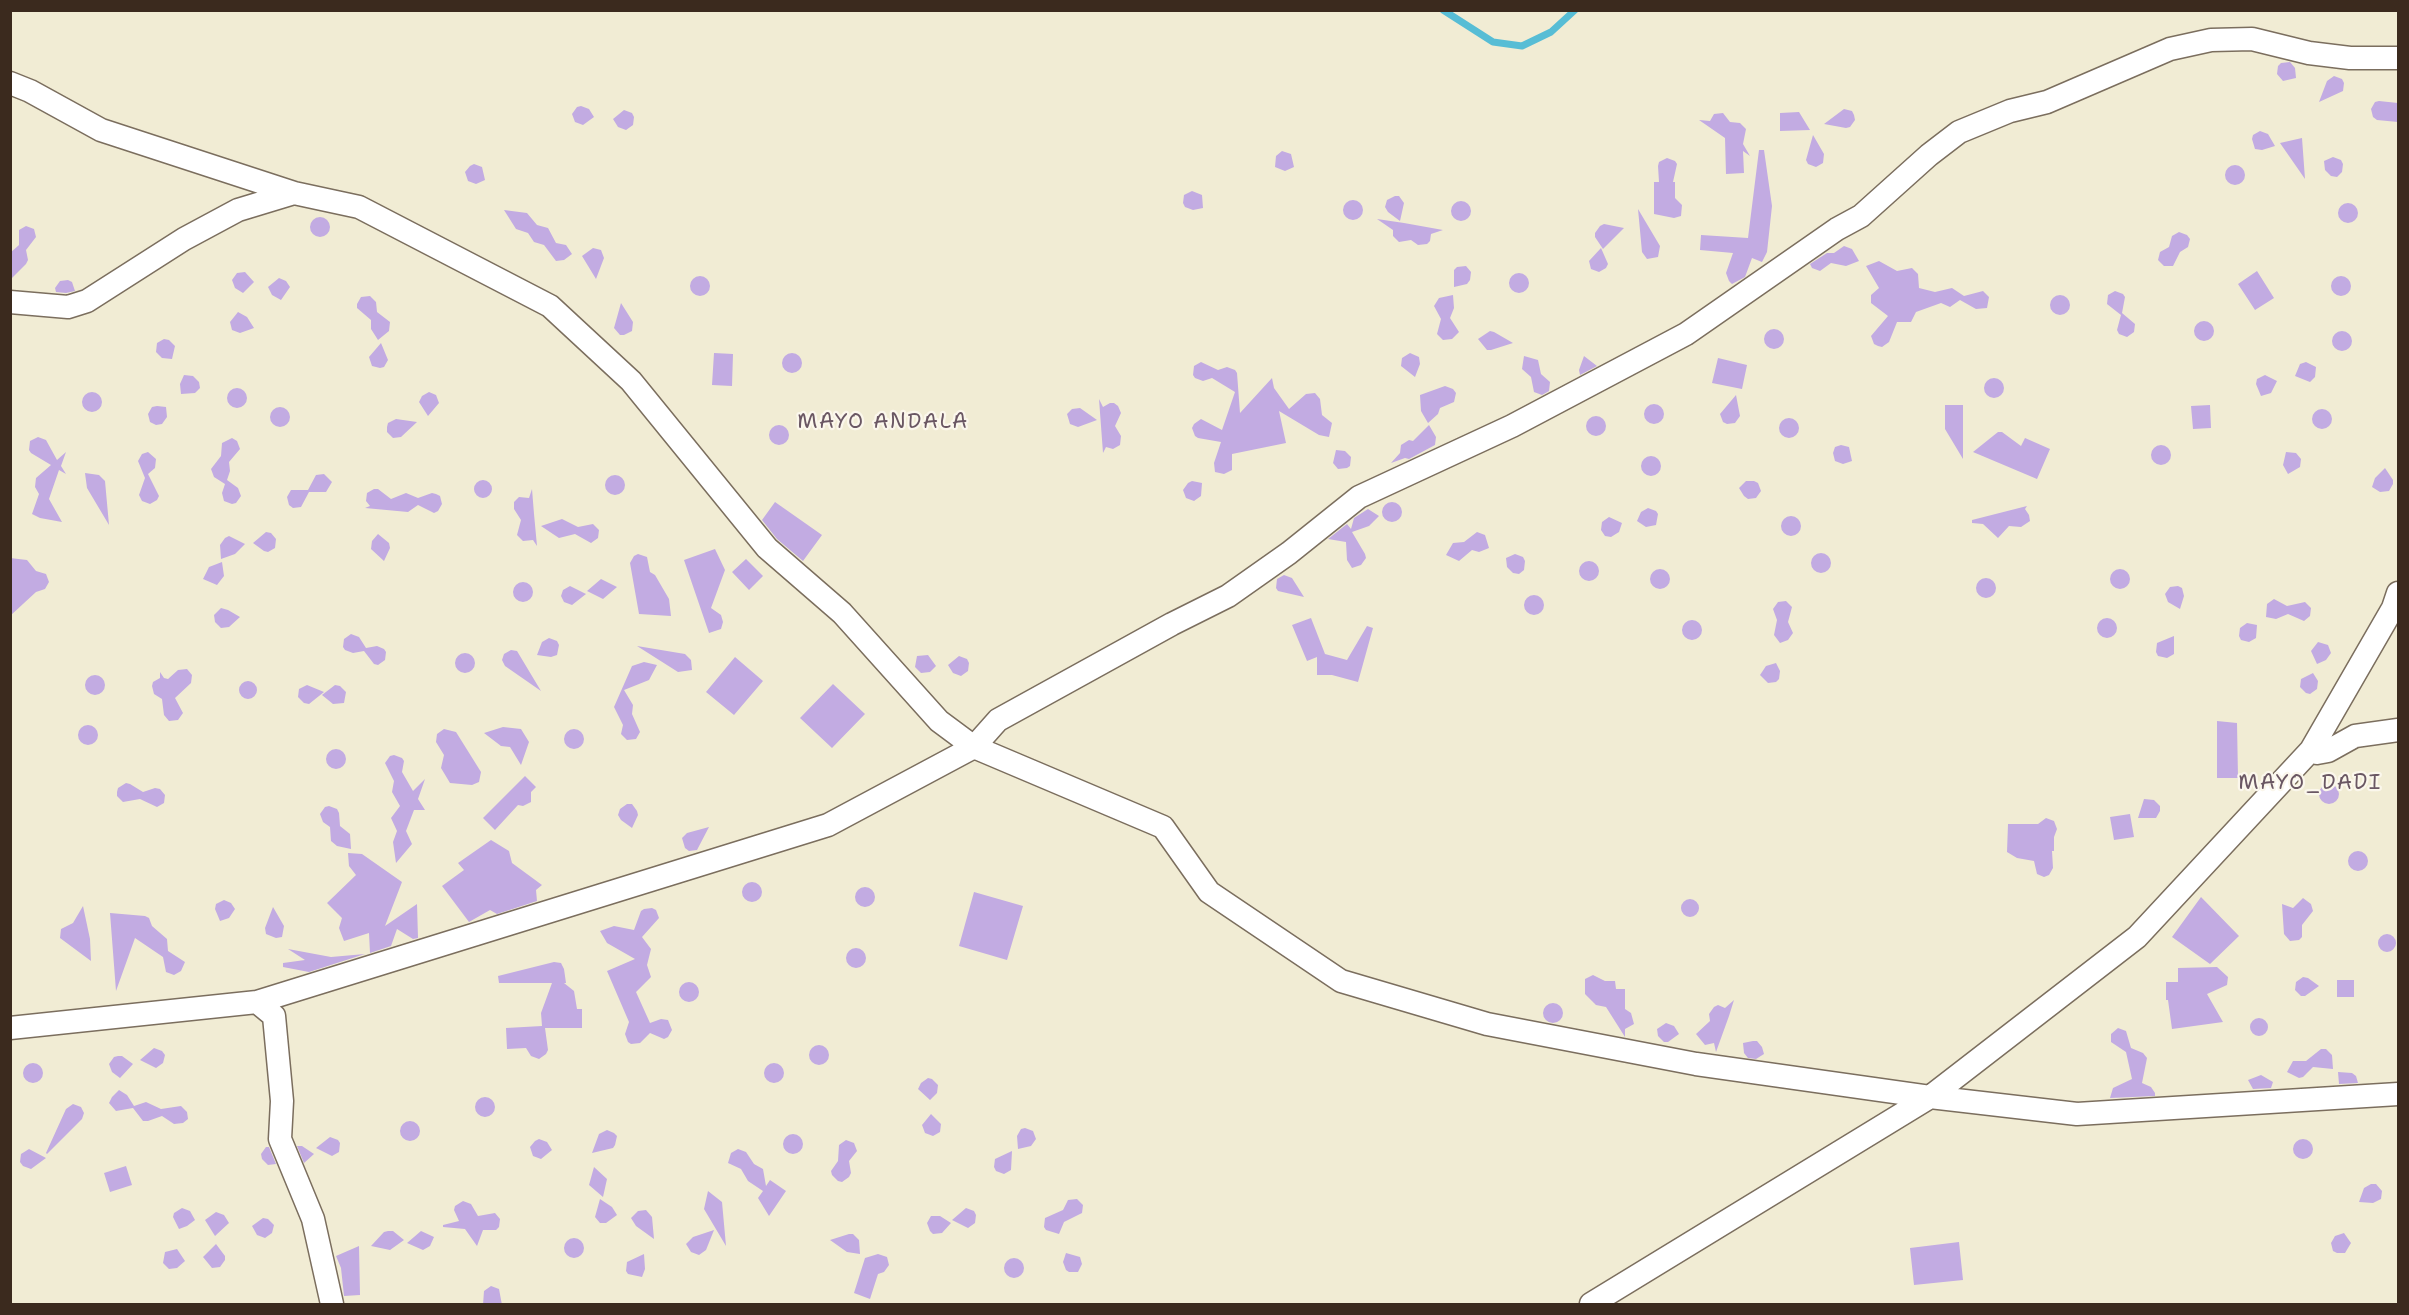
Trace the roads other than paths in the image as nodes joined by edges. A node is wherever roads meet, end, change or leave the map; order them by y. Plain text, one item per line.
1 (2398, 58) edge
2 (10, 83) edge
3 (294, 193) junction
4 (10, 302) edge
5 (2398, 593) edge
6 (2398, 730) edge
7 (974, 747) junction
8 (2311, 750) junction
9 (257, 1002) junction
10 (10, 1028) edge
11 (2398, 1094) edge
12 (1930, 1098) junction
13 (332, 1305) edge
14 (1591, 1305) edge

1 - 7 street
2 - 3 street
3 - 4 street
3 - 7 street
5 - 8 street
6 - 8 street
7 - 9 street
7 - 12 street
8 - 12 street
9 - 10 street
9 - 13 street
11 - 12 street
12 - 14 street

